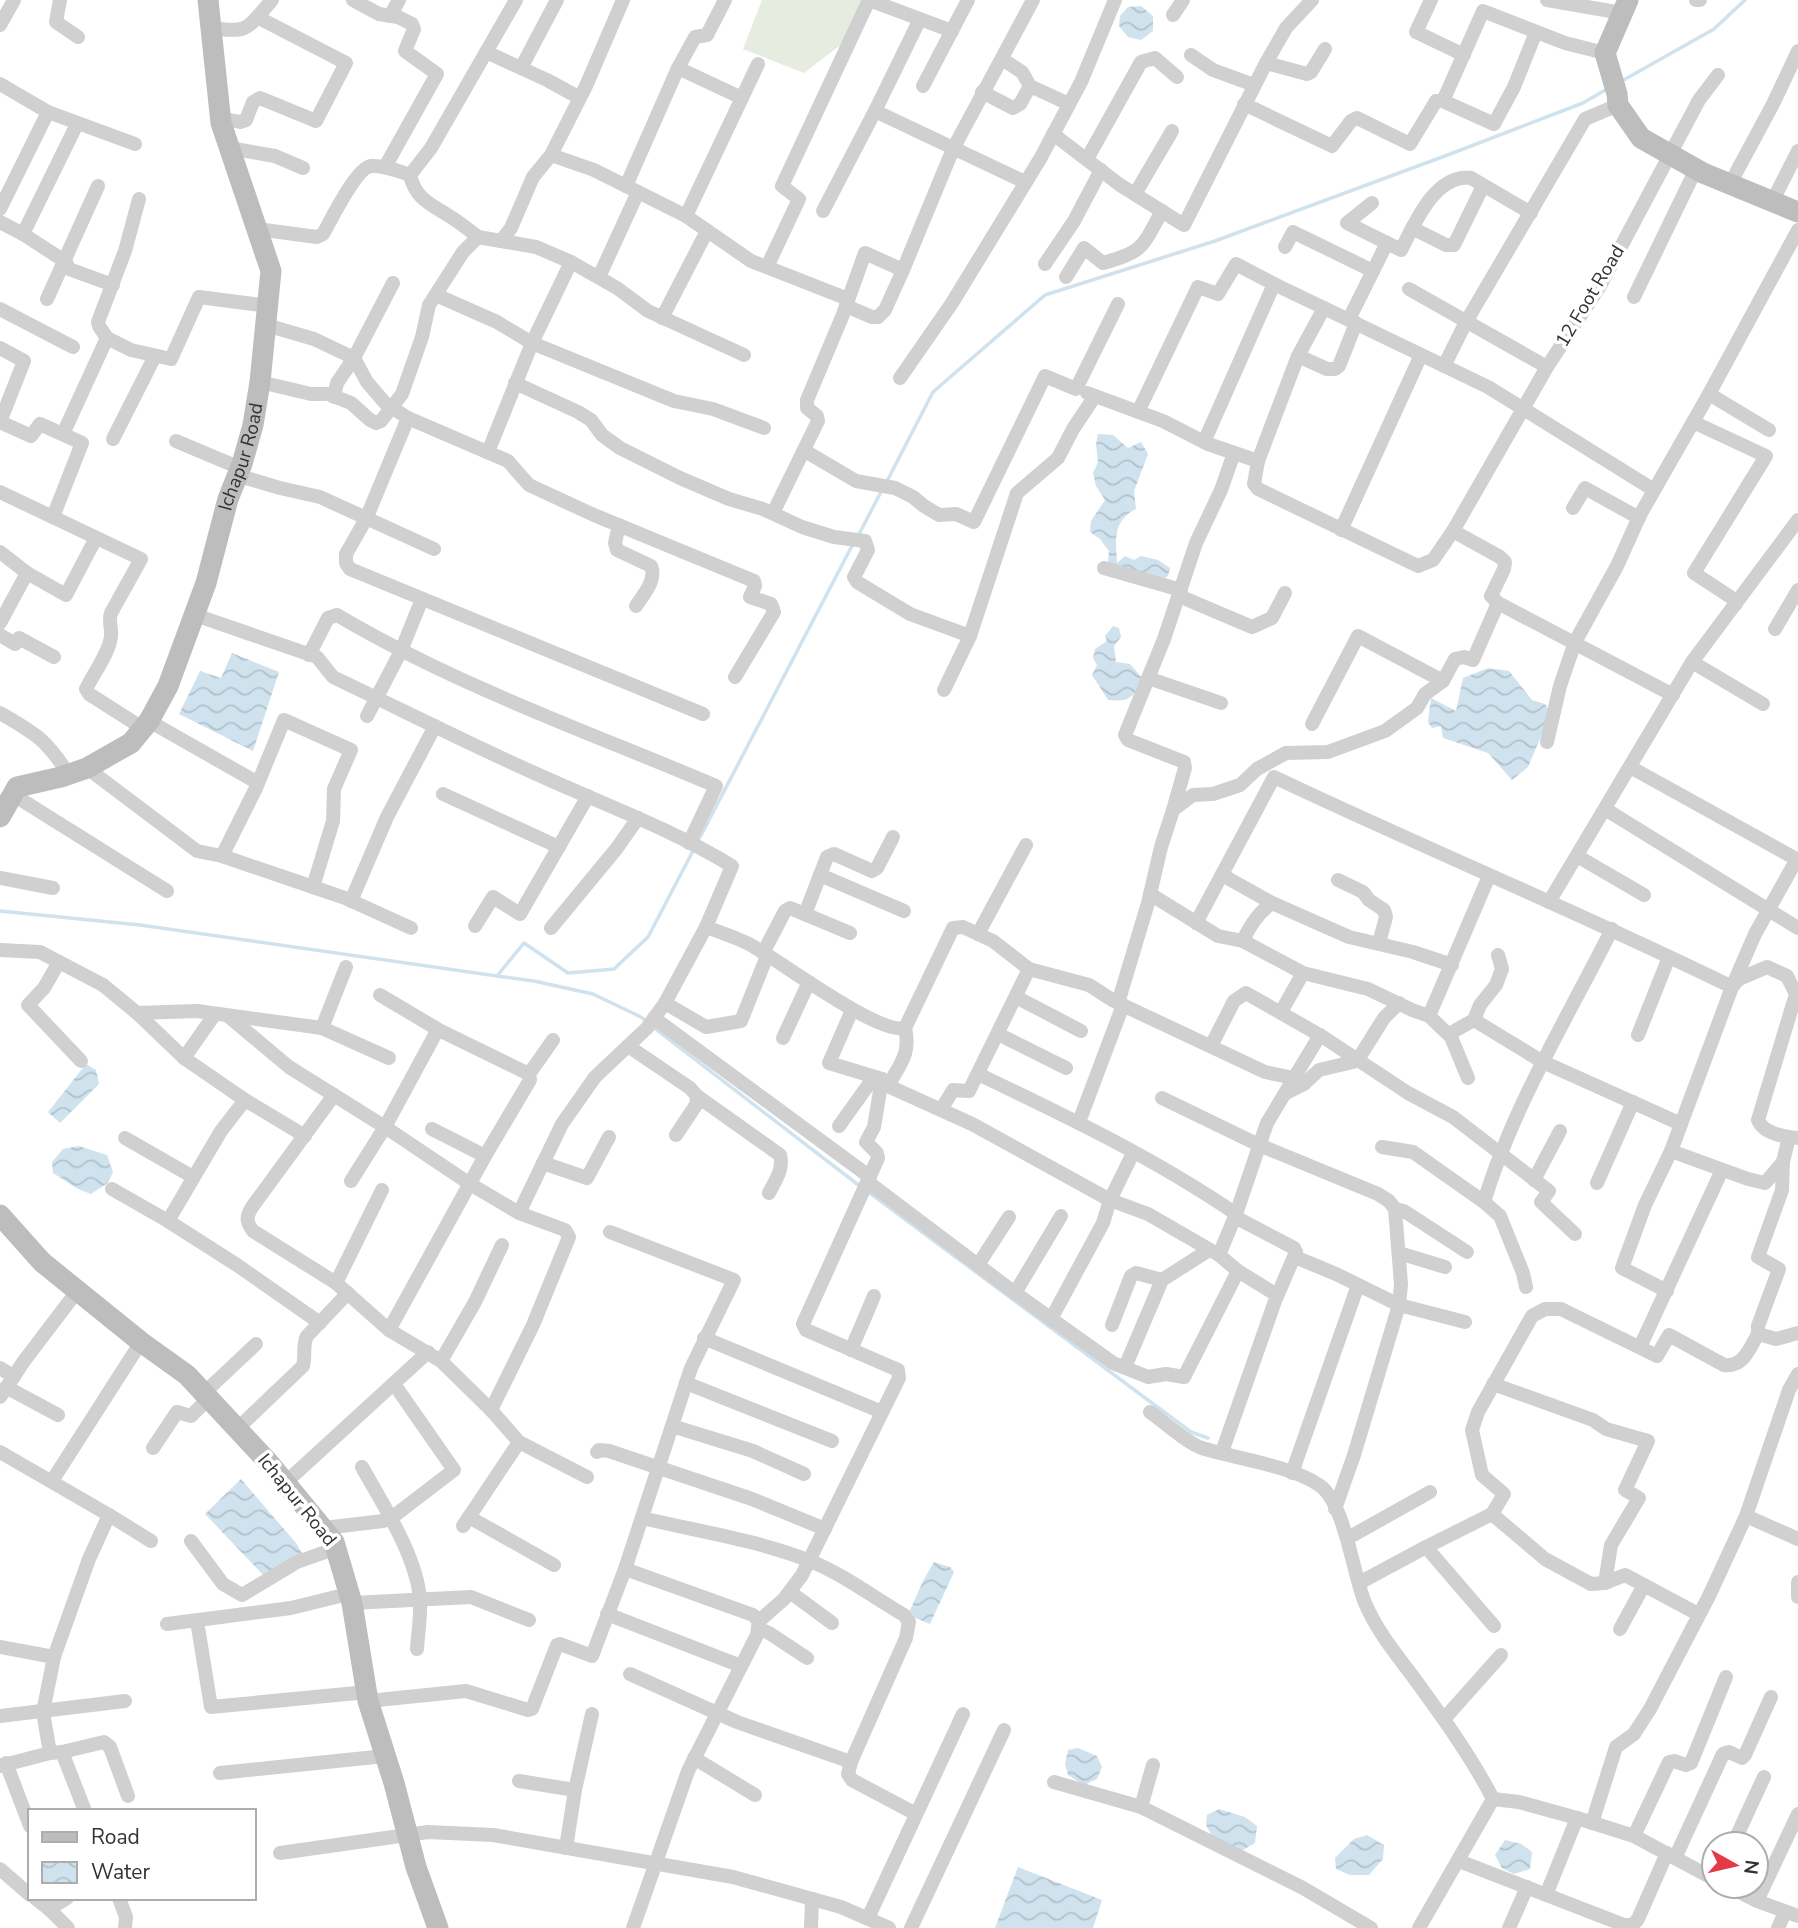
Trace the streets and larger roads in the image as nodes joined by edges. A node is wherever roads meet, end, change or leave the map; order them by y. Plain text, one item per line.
1 (14, 0) edge
2 (60, 0) edge
3 (208, 0) edge
4 (272, 0) edge
5 (353, 0) edge
6 (399, 0) edge
7 (516, 0) edge
8 (557, 0) edge
9 (623, 0) edge
10 (725, 0) edge
11 (869, 0) edge
12 (968, 0) edge
13 (1183, 0) edge
14 (1312, 0) edge
15 (1431, 0) edge
16 (1547, 0) edge
17 (1031, 1) edge
18 (1113, 1) edge
19 (1625, 7) edge
20 (1173, 15) dead end
21 (390, 16) junction
22 (257, 17) junction
23 (920, 19) junction
24 (0, 25) edge
25 (212, 28) junction
26 (952, 31) junction
27 (1536, 32) junction
28 (78, 37) dead end
29 (1325, 49) dead end
30 (1798, 51) edge
31 (486, 52) junction
32 (1605, 53) junction
33 (1464, 54) junction
34 (1191, 55) dead end
35 (1002, 59) junction
36 (1266, 62) junction
37 (758, 65) dead end
38 (521, 68) junction
39 (678, 68) junction
40 (1718, 75) dead end
41 (1177, 77) dead end
42 (0, 85) edge
43 (1254, 85) junction
44 (923, 86) dead end
45 (1030, 86) junction
46 (982, 92) junction
47 (1616, 94) junction
48 (580, 98) junction
49 (742, 98) junction
50 (1443, 101) junction
51 (1069, 104) junction
52 (1244, 104) junction
53 (875, 111) junction
54 (48, 112) junction
55 (220, 118) junction
56 (77, 124) junction
57 (1172, 131) dead end
58 (1053, 134) junction
59 (135, 144) dead end
60 (229, 148) junction
61 (953, 149) junction
62 (1798, 151) edge
63 (1669, 154) junction
64 (551, 155) junction
65 (1087, 159) junction
66 (385, 167) junction
67 (303, 168) dead end
68 (1696, 169) junction
69 (1101, 170) junction
70 (410, 175) junction
71 (1025, 182) junction
72 (1730, 184) junction
73 (98, 186) dead end
74 (1483, 186) junction
75 (632, 189) junction
76 (1135, 194) junction
77 (139, 199) dead end
78 (1772, 202) junction
79 (1372, 203) dead end
80 (0, 209) edge
81 (823, 211) dead end
82 (1162, 211) junction
83 (1798, 212) edge
84 (1531, 213) junction
85 (686, 216) junction
86 (0, 222) edge
87 (1412, 228) junction
88 (257, 229) junction
89 (707, 230) junction
90 (1798, 230) edge
91 (23, 234) junction
92 (478, 237) junction
93 (501, 241) junction
94 (1387, 243) junction
95 (1285, 247) dead end
96 (66, 262) junction
97 (571, 262) junction
98 (1045, 264) dead end
99 (767, 267) junction
100 (903, 270) junction
101 (1373, 271) junction
102 (598, 277) junction
103 (1066, 277) dead end
104 (393, 283) dead end
105 (1274, 284) junction
106 (113, 285) junction
107 (1409, 289) dead end
108 (436, 295) junction
109 (1634, 297) dead end
110 (47, 299) dead end
111 (847, 303) junction
112 (1118, 304) dead end
113 (1324, 307) junction
114 (0, 309) edge
115 (268, 316) junction
116 (662, 318) junction
117 (1352, 321) junction
118 (1466, 321) junction
119 (107, 338) junction
120 (532, 343) junction
121 (73, 347) dead end
122 (0, 348) edge
123 (744, 355) dead end
124 (1421, 355) junction
125 (156, 356) junction
126 (1298, 356) junction
127 (354, 358) junction
128 (1444, 366) junction
129 (1546, 367) junction
130 (900, 378) dead end
131 (260, 382) junction
132 (515, 383) junction
133 (1076, 389) junction
134 (1709, 394) junction
135 (1095, 396) junction
136 (334, 397) junction
137 (392, 407) junction
138 (1524, 409) junction
139 (1138, 412) junction
140 (408, 418) junction
141 (1693, 422) junction
142 (764, 428) dead end
143 (1769, 430) dead end
144 (63, 434) junction
145 (113, 439) dead end
146 (176, 441) dead end
147 (1204, 442) junction
148 (805, 451) junction
149 (488, 452) junction
150 (1234, 453) junction
151 (1258, 461) junction
152 (238, 472) junction
153 (1654, 490) junction
154 (0, 492) edge
155 (1573, 508) dead end
156 (774, 513) junction
157 (53, 517) junction
158 (1639, 518) junction
159 (366, 519) junction
160 (1798, 520) edge
161 (619, 525) junction
162 (1341, 530) junction
163 (1453, 531) junction
164 (96, 538) junction
165 (434, 549) dead end
166 (0, 552) edge
167 (1104, 568) dead end
168 (27, 573) junction
169 (1798, 590) edge
170 (1180, 593) junction
171 (1285, 593) dead end
172 (422, 599) junction
173 (1498, 603) junction
174 (1736, 604) junction
175 (636, 606) dead end
176 (195, 615) junction
177 (0, 622) edge
178 (1775, 629) dead end
179 (0, 635) edge
180 (970, 636) junction
181 (1575, 642) junction
182 (401, 650) junction
183 (309, 655) junction
184 (54, 657) dead end
185 (1692, 662) junction
186 (735, 677) dead end
187 (1148, 678) junction
188 (1443, 681) junction
189 (944, 690) dead end
190 (1674, 695) junction
191 (376, 698) junction
192 (1221, 704) dead end
193 (1763, 704) dead end
194 (0, 713) edge
195 (703, 714) dead end
196 (367, 716) dead end
197 (1312, 724) dead end
198 (147, 725) junction
199 (435, 726) junction
200 (1547, 742) dead end
201 (1630, 767) junction
202 (78, 772) junction
203 (258, 783) junction
204 (12, 794) junction
205 (443, 794) dead end
206 (588, 796) junction
207 (1605, 808) junction
208 (1173, 810) junction
209 (0, 817) edge
210 (638, 818) junction
211 (892, 837) dead end
212 (693, 845) junction
213 (1026, 845) dead end
214 (559, 847) junction
215 (222, 856) junction
216 (1577, 856) junction
217 (1797, 859) edge
218 (872, 871) junction
219 (820, 875) junction
220 (1222, 875) junction
221 (1489, 876) junction
222 (0, 878) edge
223 (1338, 880) dead end
224 (313, 887) junction
225 (53, 888) dead end
226 (167, 891) dead end
227 (860, 891) junction
228 (1150, 894) junction
229 (1644, 895) dead end
230 (351, 901) junction
231 (1549, 902) junction
232 (1272, 903) junction
233 (1768, 910) junction
234 (904, 911) dead end
235 (805, 914) junction
236 (1196, 923) junction
237 (475, 926) dead end
238 (706, 927) junction
239 (411, 928) dead end
240 (1798, 928) edge
241 (551, 929) dead end
242 (1612, 929) junction
243 (850, 933) dead end
244 (978, 934) junction
245 (1243, 941) junction
246 (1379, 943) junction
247 (0, 950) edge
248 (765, 955) junction
249 (1498, 955) dead end
250 (1670, 957) junction
251 (59, 961) junction
252 (1452, 965) junction
253 (346, 967) dead end
254 (1029, 969) junction
255 (1303, 973) junction
256 (809, 982) junction
257 (1732, 988) junction
258 (380, 995) dead end
259 (1016, 997) junction
260 (665, 1003) junction
261 (1399, 1003) junction
262 (1121, 1004) junction
263 (852, 1010) junction
264 (1281, 1012) junction
265 (137, 1013) junction
266 (222, 1015) junction
267 (1429, 1016) junction
268 (1474, 1020) junction
269 (1794, 1020) edge
270 (650, 1023) junction
271 (322, 1028) junction
272 (905, 1028) junction
273 (439, 1030) junction
274 (1082, 1031) dead end
275 (998, 1034) junction
276 (1449, 1034) junction
277 (1320, 1035) junction
278 (1638, 1035) dead end
279 (783, 1038) dead end
280 (553, 1040) dead end
281 (628, 1046) junction
282 (1211, 1046) junction
283 (184, 1058) junction
284 (389, 1058) dead end
285 (80, 1061) dead end
286 (1357, 1061) junction
287 (1543, 1062) junction
288 (1066, 1068) dead end
289 (529, 1074) junction
290 (978, 1074) junction
291 (1294, 1078) junction
292 (1468, 1078) dead end
293 (881, 1081) junction
294 (1286, 1093) junction
295 (334, 1096) junction
296 (697, 1096) junction
297 (1161, 1098) dead end
298 (245, 1100) junction
299 (1633, 1102) junction
300 (941, 1110) junction
301 (1079, 1122) junction
302 (1681, 1124) junction
303 (839, 1126) dead end
304 (385, 1127) junction
305 (432, 1129) dead end
306 (1560, 1131) dead end
307 (676, 1135) dead end
308 (305, 1136) junction
309 (608, 1137) dead end
310 (1793, 1137) edge
311 (125, 1138) dead end
312 (1259, 1145) junction
313 (1382, 1147) dead end
314 (1671, 1151) junction
315 (1133, 1153) junction
316 (1501, 1153) junction
317 (485, 1156) junction
318 (1783, 1162) junction
319 (543, 1163) junction
320 (1722, 1170) junction
321 (194, 1177) junction
322 (1534, 1180) junction
323 (351, 1181) dead end
324 (1597, 1183) dead end
325 (470, 1184) junction
326 (866, 1185) junction
327 (112, 1188) dead end
328 (382, 1191) dead end
329 (769, 1193) dead end
330 (1110, 1200) junction
331 (1484, 1202) junction
332 (1395, 1209) junction
333 (519, 1213) junction
334 (0, 1215) edge
335 (1061, 1216) dead end
336 (1235, 1216) junction
337 (1009, 1217) dead end
338 (168, 1221) junction
339 (610, 1232) dead end
340 (1575, 1234) dead end
341 (502, 1245) dead end
342 (1214, 1252) junction
343 (1468, 1252) dead end
344 (1399, 1253) junction
345 (1295, 1257) junction
346 (978, 1265) junction
347 (1445, 1267) dead end
348 (1238, 1271) junction
349 (1163, 1280) junction
350 (337, 1283) junction
351 (1358, 1285) junction
352 (1526, 1287) dead end
353 (78, 1290) junction
354 (1667, 1291) junction
355 (348, 1293) junction
356 (1016, 1293) junction
357 (1277, 1295) junction
358 (874, 1296) dead end
359 (1399, 1305) junction
360 (1051, 1320) junction
361 (1465, 1322) dead end
362 (320, 1323) junction
363 (1112, 1325) dead end
364 (389, 1330) junction
365 (1798, 1333) edge
366 (1758, 1334) junction
367 (704, 1338) junction
368 (141, 1342) junction
369 (256, 1345) dead end
370 (1640, 1348) junction
371 (851, 1350) junction
372 (428, 1352) junction
373 (441, 1361) junction
374 (1125, 1367) junction
375 (0, 1368) edge
376 (1798, 1374) edge
377 (686, 1383) junction
378 (394, 1384) junction
379 (1493, 1384) junction
380 (7, 1387) edge
381 (206, 1396) junction
382 (491, 1410) junction
383 (882, 1412) junction
384 (1150, 1412) dead end
385 (58, 1415) dead end
386 (672, 1426) junction
387 (237, 1429) junction
388 (832, 1441) dead end
389 (519, 1442) junction
390 (153, 1448) dead end
391 (597, 1452) dead end
392 (1222, 1452) junction
393 (1, 1455) edge
394 (362, 1467) dead end
395 (658, 1469) junction
396 (1292, 1473) junction
397 (804, 1474) dead end
398 (587, 1477) dead end
399 (52, 1481) junction
400 (285, 1483) junction
401 (1430, 1492) dead end
402 (1335, 1508) junction
403 (1492, 1514) junction
404 (109, 1515) junction
405 (1746, 1516) junction
406 (642, 1518) junction
407 (390, 1519) junction
408 (324, 1528) junction
409 (825, 1529) junction
410 (1348, 1538) junction
411 (1798, 1539) edge
412 (152, 1541) dead end
413 (191, 1541) dead end
414 (1426, 1547) junction
415 (337, 1548) junction
416 (810, 1560) junction
417 (554, 1565) dead end
418 (625, 1569) junction
419 (1798, 1582) edge
420 (1359, 1583) junction
421 (1605, 1583) junction
422 (1644, 1585) junction
423 (790, 1592) junction
424 (1798, 1597) edge
425 (350, 1599) junction
426 (420, 1600) junction
427 (607, 1614) junction
428 (1698, 1614) junction
429 (529, 1620) dead end
430 (197, 1621) junction
431 (832, 1623) dead end
432 (167, 1624) dead end
433 (759, 1625) junction
434 (1494, 1626) dead end
435 (1619, 1629) dead end
436 (0, 1647) edge
437 (417, 1649) dead end
438 (1502, 1655) dead end
439 (54, 1657) junction
440 (807, 1658) dead end
441 (741, 1666) junction
442 (630, 1674) dead end
443 (1726, 1677) dead end
444 (367, 1697) junction
445 (1771, 1697) dead end
446 (125, 1701) dead end
447 (43, 1712) junction
448 (718, 1712) junction
449 (592, 1714) dead end
450 (963, 1714) dead end
451 (0, 1716) edge
452 (1444, 1719) junction
453 (1004, 1730) dead end
454 (56, 1753) junction
455 (385, 1756) junction
456 (694, 1758) junction
457 (851, 1762) junction
458 (3, 1765) edge
459 (1153, 1765) dead end
460 (220, 1773) dead end
461 (1764, 1777) dead end
462 (519, 1781) dead end
463 (1054, 1782) dead end
464 (575, 1790) junction
465 (755, 1795) dead end
466 (128, 1796) dead end
467 (1493, 1799) junction
468 (1141, 1807) junction
469 (84, 1809) edge
470 (916, 1814) junction
471 (1798, 1814) edge
472 (1577, 1818) junction
473 (28, 1821) edge
474 (1592, 1823) junction
475 (1739, 1830) edge
476 (408, 1836) junction
477 (1634, 1836) junction
478 (566, 1848) junction
479 (280, 1853) dead end
480 (1671, 1856) junction
481 (1459, 1861) junction
482 (654, 1864) junction
483 (0, 1869) edge
484 (1700, 1871) edge
485 (1527, 1887) junction
486 (28, 1893) edge
487 (1546, 1895) junction
488 (812, 1899) junction
489 (38, 1900) edge
490 (64, 1900) edge
491 (120, 1900) edge
492 (1757, 1901) joint
493 (49, 1909) junction
494 (1792, 1914) edge
495 (868, 1918) junction
496 (68, 1928) edge
497 (125, 1928) edge
498 (438, 1928) edge
499 (633, 1928) edge
500 (811, 1928) edge
501 (889, 1928) edge
502 (911, 1928) edge
503 (1371, 1928) edge
504 (1419, 1928) edge
505 (1509, 1928) edge
506 (1778, 1928) edge

1 - 24 street
2 - 28 street
3 - 25 street, Ichapur Road
4 - 22 street
5 - 21 street
6 - 21 street
7 - 31 street
8 - 38 street
9 - 48 street
10 - 39 street
11 - 23 street
11 - 99 street
12 - 26 street
13 - 20 street
14 - 36 street
15 - 33 street
16 - 19 street
17 - 35 street
18 - 51 street
19 - 32 street
21 - 66 street
22 - 25 street
22 - 55 street
23 - 26 street
23 - 53 street
25 - 55 street, Ichapur Road
26 - 44 street
27 - 32 street
27 - 33 street
27 - 50 street
29 - 36 street
30 - 72 street
31 - 38 street
31 - 70 street
32 - 47 street
33 - 50 street
34 - 43 street
35 - 45 street
35 - 46 street
36 - 43 street
37 - 49 street
38 - 48 street
39 - 49 street
39 - 75 street
40 - 63 street, 12 Foot Road
41 - 65 street
42 - 54 street
43 - 52 street
45 - 46 street
45 - 51 street
46 - 61 street
47 - 63 street
47 - 84 street
48 - 64 street
49 - 85 street
50 - 52 street
51 - 58 street
52 - 82 street
53 - 61 street
53 - 81 street
54 - 56 street
54 - 80 street
55 - 60 street, Ichapur Road
56 - 59 street
56 - 91 street
57 - 76 street
58 - 65 street
58 - 71 street
60 - 67 street
60 - 88 street, Ichapur Road
61 - 71 street
61 - 100 street
62 - 78 street
63 - 68 street
63 - 129 street, 12 Foot Road
64 - 75 street
64 - 93 street
65 - 69 street
66 - 70 street
66 - 88 street
68 - 72 street
68 - 109 street
69 - 76 street
69 - 98 street
70 - 92 street
71 - 130 street
72 - 78 street
73 - 96 street
74 - 84 street
74 - 87 street
74 - 87 street
75 - 85 street
75 - 102 street
76 - 82 street
77 - 106 street
78 - 83 street
79 - 94 street
82 - 103 street
84 - 118 street
85 - 89 street
86 - 91 street
87 - 94 street
88 - 115 street, Ichapur Road
89 - 99 street
89 - 116 street
90 - 134 street
91 - 96 street
92 - 93 street
92 - 108 street
93 - 97 street
94 - 101 street
95 - 101 street
96 - 106 street
96 - 110 street
97 - 102 street
97 - 120 street
99 - 111 street
100 - 111 street
100 - 111 street
101 - 117 street
102 - 116 street
104 - 127 street
105 - 113 street
105 - 139 street
105 - 147 street
106 - 119 street
107 - 118 street
108 - 120 street
108 - 137 street
111 - 148 street
112 - 133 street
113 - 117 street
113 - 126 street
114 - 121 street
115 - 125 street
115 - 127 street
115 - 131 street, Ichapur Road
116 - 123 street
117 - 124 street
117 - 126 street
118 - 128 street
118 - 129 street
119 - 125 street
119 - 144 street
120 - 132 street
120 - 142 street
122 - 144 street
124 - 128 street
124 - 162 street
125 - 145 street
126 - 151 street
127 - 136 street
127 - 137 street
128 - 138 street
129 - 138 street, 12 Foot Road
131 - 136 street
131 - 152 street, Ichapur Road
132 - 149 street
132 - 156 street
133 - 135 street
133 - 148 street
134 - 141 street
134 - 143 street
135 - 139 street
135 - 180 street
136 - 137 street
137 - 140 street
138 - 153 street
138 - 163 street, 12 Foot Road
139 - 147 street
140 - 149 street
140 - 159 street
141 - 153 street
141 - 174 street
144 - 157 street
146 - 152 street
147 - 150 street
148 - 156 street
149 - 161 street
150 - 151 street
150 - 170 street
151 - 162 street, 12 Foot Road
152 - 159 street
152 - 176 street, Ichapur Road
153 - 158 street
154 - 157 street
155 - 158 street
156 - 180 street
157 - 164 street
158 - 181 street
159 - 165 street
159 - 172 street
160 - 174 street
161 - 175 street
161 - 186 street
162 - 163 street, 12 Foot Road
163 - 173 street
164 - 168 street
164 - 198 street
166 - 168 street
167 - 170 street
168 - 177 street
169 - 178 street
170 - 171 street
170 - 187 street
172 - 182 street
172 - 195 street
173 - 181 street
173 - 188 street
174 - 185 street
176 - 183 street
176 - 198 street, Ichapur Road
179 - 184 street
180 - 189 street
181 - 190 street
181 - 200 street
182 - 183 street
182 - 191 street
182 - 212 street
183 - 191 street
185 - 190 street
185 - 193 street
187 - 192 street
187 - 208 street
188 - 197 street
188 - 208 street
190 - 201 street
191 - 196 street
191 - 199 street
194 - 202 street
198 - 202 street, Ichapur Road
198 - 203 street
199 - 206 street
199 - 230 street
201 - 207 street
201 - 217 street
202 - 204 street, Ichapur Road
202 - 215 street
203 - 215 street
203 - 224 street
204 - 209 street
204 - 226 street
205 - 214 street
206 - 210 street
206 - 214 street
207 - 216 street
207 - 233 street
208 - 228 street
210 - 212 street
210 - 241 street
211 - 218 street
212 - 238 street
213 - 244 street
214 - 237 street
215 - 224 street
216 - 229 street
216 - 231 street
217 - 233 street
218 - 219 street
218 - 227 street
219 - 227 street
219 - 235 street
220 - 221 street
220 - 232 street
220 - 236 street
221 - 231 street
221 - 252 street
222 - 225 street
223 - 246 street
224 - 230 street
227 - 234 street
228 - 236 street
228 - 262 street
230 - 239 street
231 - 242 street
232 - 245 street
232 - 246 street
233 - 240 street
233 - 257 street
235 - 243 street
235 - 248 street
236 - 245 street
238 - 248 street
238 - 260 street
242 - 250 street
242 - 287 street
244 - 254 street
244 - 272 street
245 - 255 street
246 - 252 street
247 - 251 street
248 - 256 street
248 - 260 street
249 - 268 street
250 - 257 street
250 - 278 street
251 - 265 street
251 - 285 street
252 - 267 street
253 - 271 street
254 - 259 street
254 - 262 street
255 - 261 street
255 - 264 street
256 - 263 street
256 - 279 street
257 - 269 street
257 - 302 street
258 - 273 street
259 - 274 street
259 - 275 street
260 - 270 street
261 - 267 street
261 - 286 street
262 - 282 street
262 - 301 street
263 - 272 street
263 - 293 street
264 - 277 street
264 - 282 street
265 - 266 street
265 - 283 street
266 - 271 street
266 - 283 street
266 - 295 street
267 - 276 street
268 - 276 street
268 - 287 street
269 - 310 street
270 - 281 street
270 - 326 street
271 - 284 street
272 - 293 street
273 - 289 street
273 - 304 street
275 - 288 street
275 - 290 street
276 - 292 street
277 - 286 street
277 - 291 street
280 - 289 street
281 - 296 street
281 - 319 street
282 - 291 street
283 - 298 street
286 - 294 street
286 - 316 street
287 - 299 street
287 - 316 street
289 - 317 street
290 - 300 street
290 - 301 street
291 - 294 street
293 - 300 street
293 - 303 street
293 - 326 street
294 - 312 street
295 - 304 street
295 - 308 street
296 - 307 street
296 - 329 street
297 - 312 street
298 - 308 street
298 - 321 street
299 - 302 street
299 - 324 street
300 - 330 street
301 - 315 street
302 - 314 street
304 - 323 street
304 - 325 street
305 - 317 street
306 - 322 street
308 - 350 street
309 - 319 street
310 - 318 street
311 - 321 street
312 - 332 street
312 - 336 street
313 - 331 street
314 - 320 street
314 - 354 street
315 - 330 street
315 - 336 street
316 - 322 street
316 - 331 street
317 - 325 street
318 - 320 street
318 - 366 street
319 - 333 street
320 - 354 street
321 - 338 street
322 - 340 street
325 - 333 street
325 - 364 street
326 - 346 street
326 - 371 street
327 - 338 street
328 - 350 street
330 - 342 street
330 - 360 street
331 - 352 street
332 - 343 street
332 - 344 street
333 - 382 street
334 - 353 street, Ichapur Road
335 - 356 street
336 - 342 street
336 - 345 street
337 - 346 street
338 - 362 street
339 - 367 street
341 - 373 street
342 - 348 street
342 - 349 street
344 - 347 street
344 - 359 street
345 - 351 street
345 - 357 street
346 - 356 street
348 - 357 street
348 - 374 street
349 - 363 street
349 - 374 street
350 - 355 street
351 - 359 street
351 - 396 street
353 - 368 street, Ichapur Road
353 - 380 street
354 - 370 street
355 - 362 street
355 - 364 street
356 - 360 street
357 - 392 street
358 - 371 street
359 - 361 street
359 - 402 street
360 - 374 street
362 - 387 street
364 - 372 street
365 - 366 street
366 - 370 street
367 - 377 street
367 - 383 street
368 - 381 street, Ichapur Road
368 - 399 street
369 - 381 street
370 - 379 street
371 - 383 street
372 - 373 street
372 - 378 street
373 - 382 street
375 - 380 street
376 - 405 street
377 - 386 street
377 - 388 street
378 - 400 street
378 - 407 street
379 - 403 street
379 - 421 street
380 - 385 street
381 - 387 street, Ichapur Road
381 - 390 street
382 - 389 street
383 - 409 street
384 - 392 street
386 - 395 street
386 - 397 street
387 - 400 street, Ichapur Road
389 - 398 street
389 - 417 street
391 - 395 street
392 - 396 street
393 - 399 street
394 - 407 street
395 - 406 street
395 - 409 street
396 - 402 street
399 - 404 street
400 - 408 street, Ichapur Road
401 - 410 street
402 - 410 street
403 - 414 street
403 - 421 street
404 - 412 street
404 - 439 street
405 - 411 street
405 - 428 street
406 - 416 street
406 - 418 street
407 - 408 street
407 - 426 street
408 - 415 street, Ichapur Road
409 - 416 street
410 - 420 street
413 - 415 street
414 - 420 street
414 - 434 street
415 - 425 street, Ichapur Road
416 - 423 street
416 - 457 street
418 - 427 street
418 - 433 street
419 - 424 street
420 - 452 street
421 - 422 street
422 - 428 street
422 - 435 street
423 - 431 street
423 - 433 street
425 - 426 street
425 - 430 street
425 - 444 street, Ichapur Road
426 - 429 street
426 - 437 street
427 - 441 street
427 - 444 street
428 - 474 street
430 - 432 street
430 - 444 street
433 - 440 street
433 - 441 street
436 - 439 street
438 - 452 street
439 - 447 street
441 - 448 street
442 - 448 street
443 - 477 street
444 - 455 street, Ichapur Road
445 - 480 street
446 - 447 street
447 - 451 street
447 - 454 street
448 - 456 street
448 - 457 street
449 - 464 street
450 - 470 street
452 - 467 street
453 - 502 street
454 - 458 street
454 - 466 street
454 - 469 street
455 - 460 street
455 - 476 street, Ichapur Road
456 - 465 street
456 - 482 street
457 - 470 street
458 - 473 street
459 - 468 street
461 - 475 street
462 - 464 street
463 - 468 street
464 - 478 street
467 - 472 street
467 - 481 street
468 - 503 street
470 - 495 street
471 - 492 street
472 - 474 street
472 - 487 street
474 - 477 street
476 - 478 street
476 - 479 street
476 - 498 street, Ichapur Road
477 - 480 street
478 - 482 street
480 - 484 street
480 - 487 street
481 - 485 street
481 - 504 street
482 - 488 street
482 - 499 street
483 - 486 street
485 - 487 street
485 - 505 street
488 - 495 street
488 - 500 street
489 - 493 street
490 - 493 street
491 - 497 street
492 - 494 street
493 - 496 street
494 - 506 street
495 - 501 street

